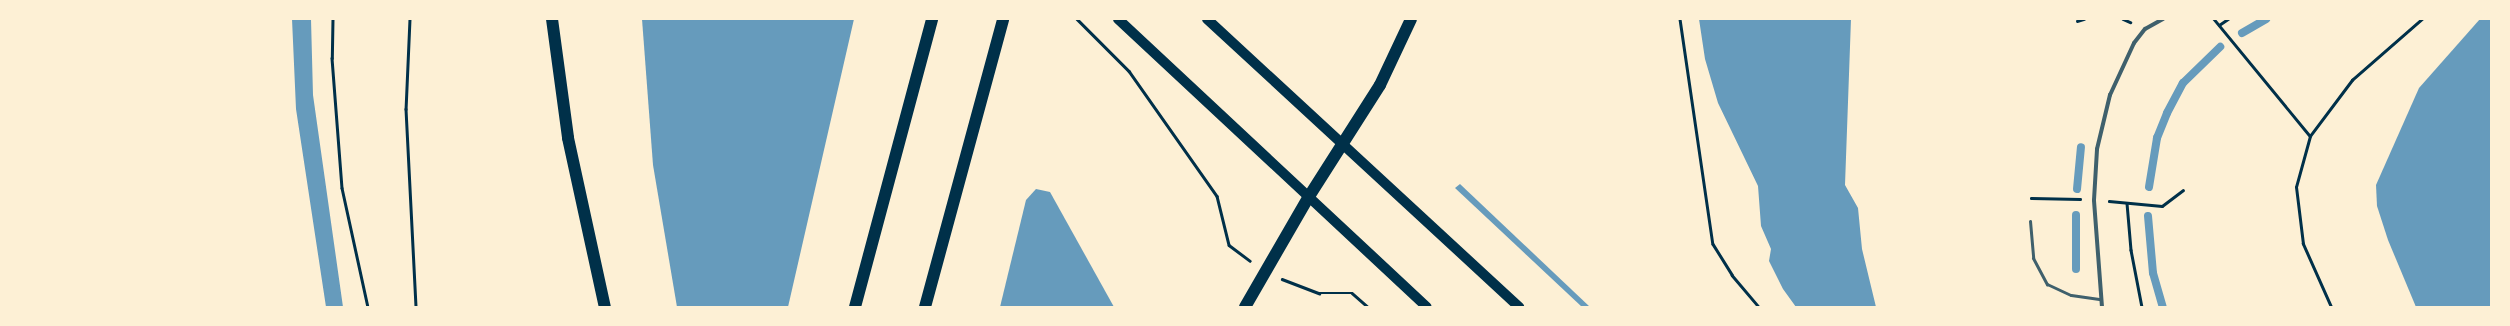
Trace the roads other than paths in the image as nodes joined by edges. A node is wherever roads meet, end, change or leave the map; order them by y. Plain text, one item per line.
1 (552, 19) edge
2 (932, 19) edge
3 (1003, 19) edge
4 (1118, 19) edge
5 (1207, 19) edge
6 (1410, 19) edge
7 (2163, 19) edge
8 (1343, 143) junction
9 (1308, 198) junction
10 (2030, 221) dead end
11 (2101, 299) junction
12 (605, 307) edge
13 (855, 307) edge
14 (925, 307) edge
15 (1245, 307) edge
16 (1427, 307) edge
17 (1519, 307) edge
18 (2102, 307) edge

1 - 12 highway
2 - 13 highway
3 - 14 highway
4 - 9 main road
5 - 8 main road
6 - 8 highway
7 - 11 street
8 - 9 highway
8 - 17 main road
9 - 15 highway
9 - 16 main road
10 - 11 lane
11 - 18 street

